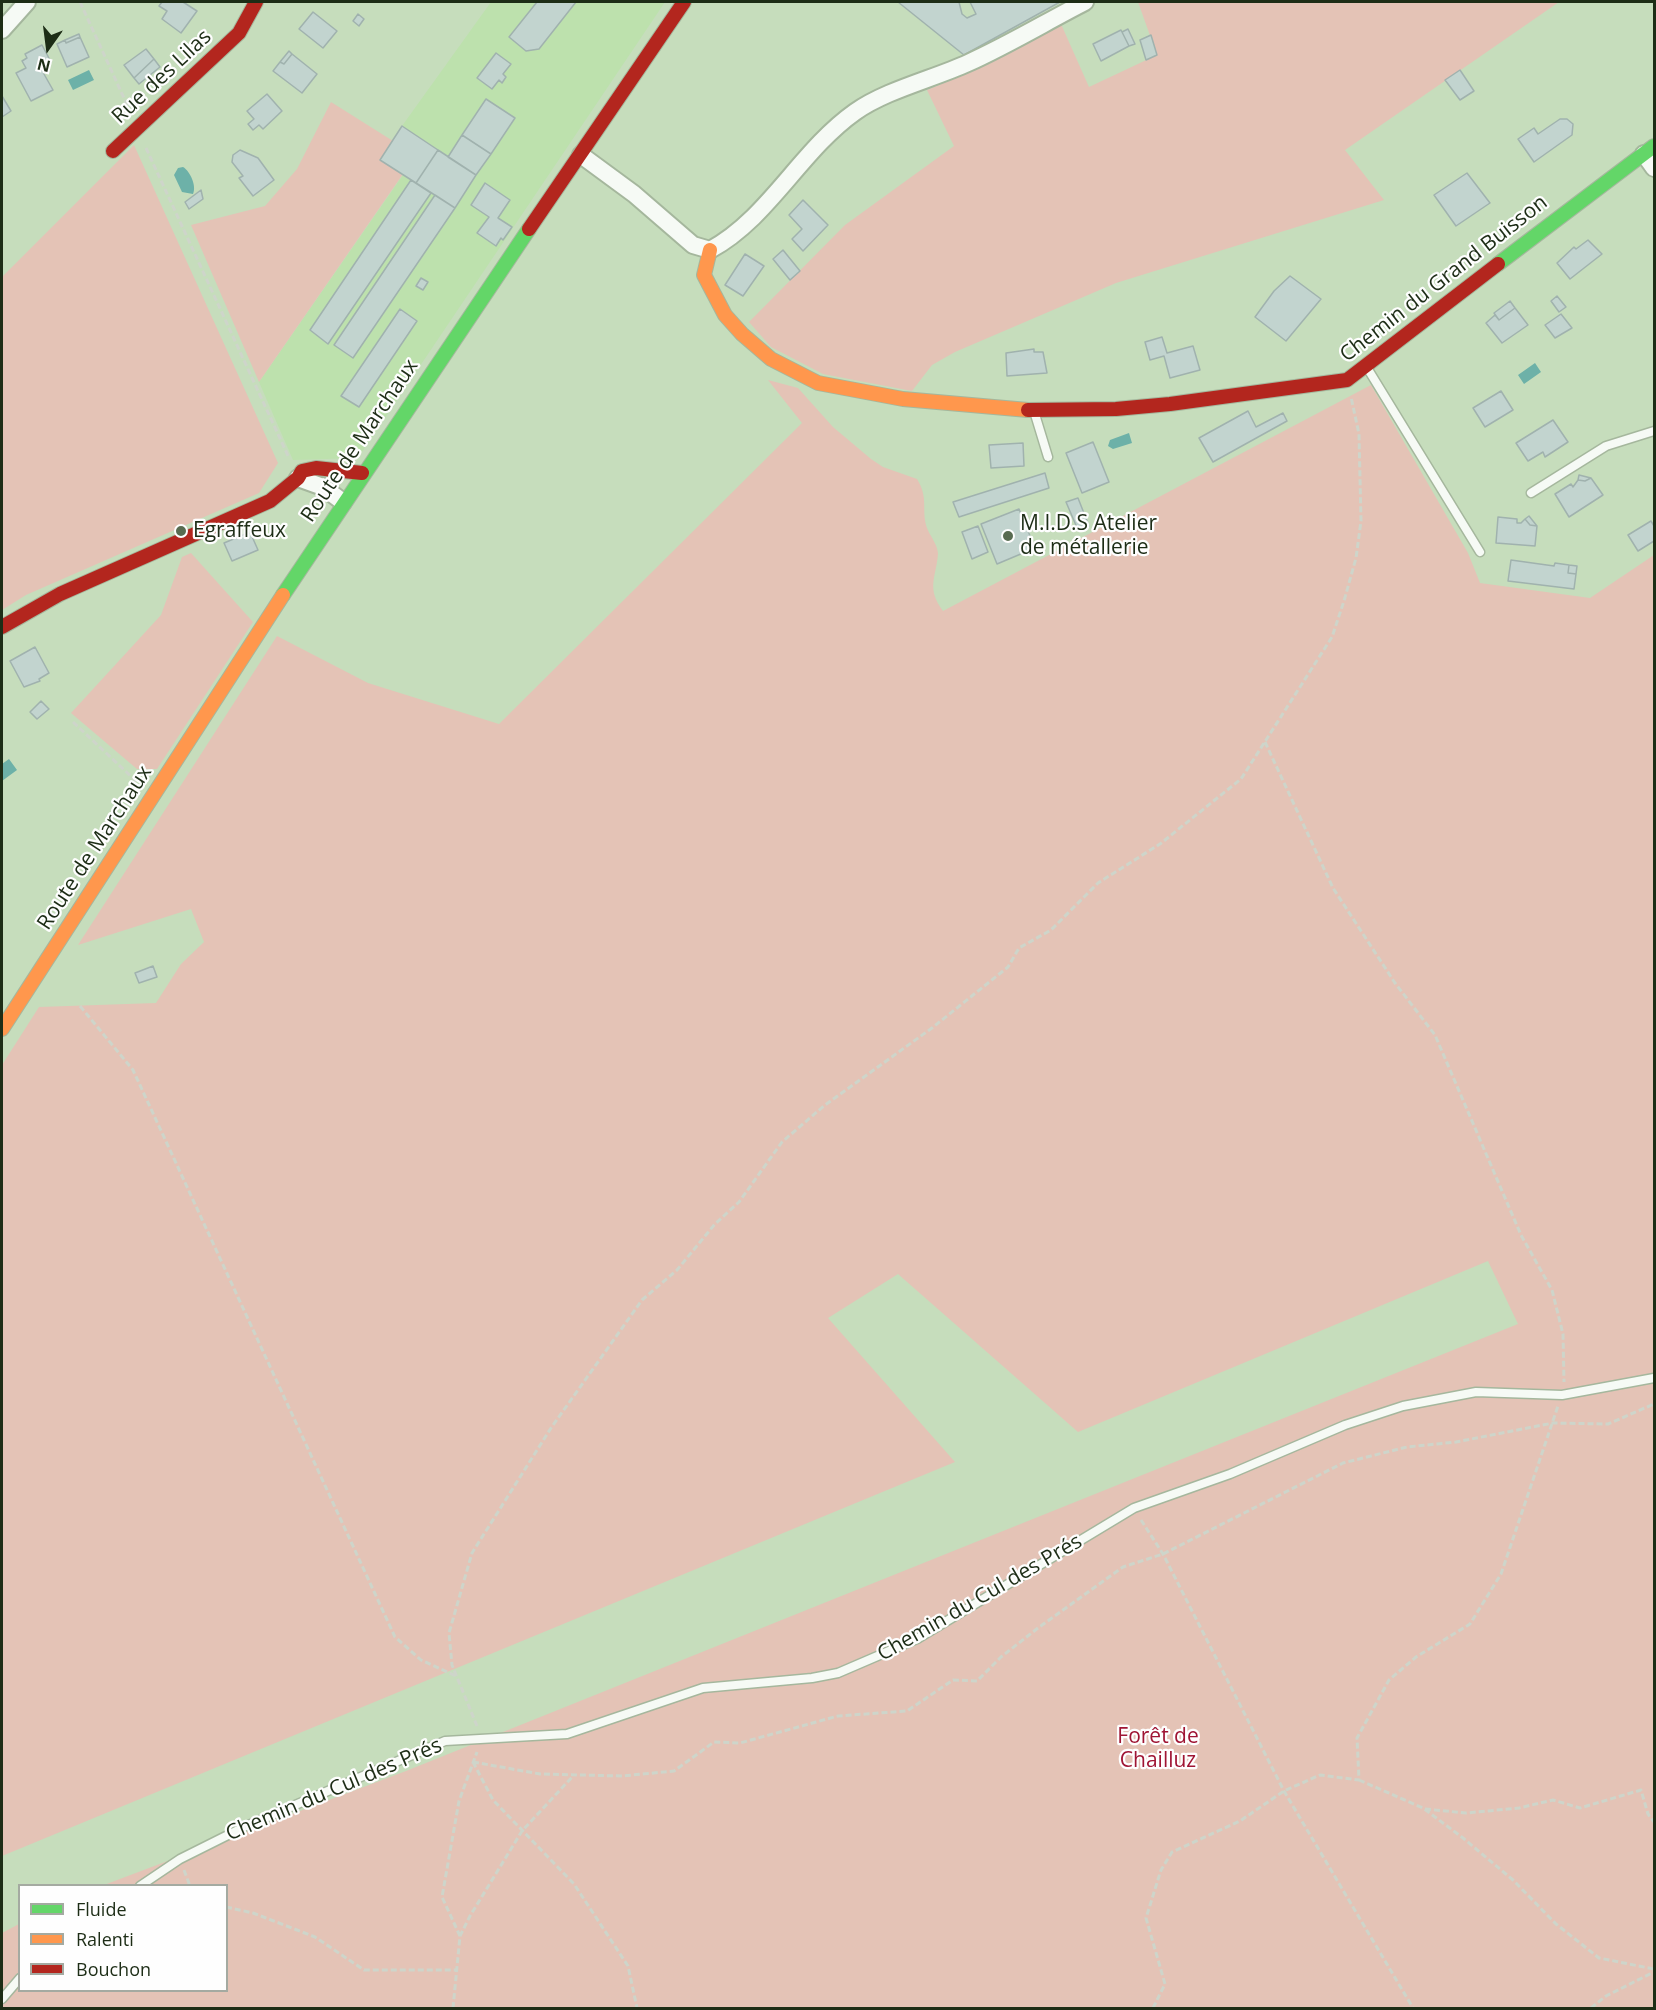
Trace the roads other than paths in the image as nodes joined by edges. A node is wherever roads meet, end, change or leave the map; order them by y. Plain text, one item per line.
1 (27, 2) edge
2 (256, 2) edge
3 (684, 2) edge
4 (1085, 2) edge
5 (2, 30) edge
6 (1649, 150) edge
7 (113, 151) dead end
8 (581, 155) junction
9 (1654, 168) edge
10 (710, 250) junction
11 (1366, 366) junction
12 (1034, 411) junction
13 (1654, 431) edge
14 (1048, 458) dead end
15 (362, 473) junction
16 (298, 478) junction
17 (1531, 493) dead end
18 (343, 502) junction
19 (1480, 552) dead end
20 (2, 627) edge
21 (2, 1029) edge
22 (1654, 1378) edge
23 (143, 1884) edge
24 (18, 1980) edge
25 (2, 1999) edge

1 - 5 street
2 - 7 street, Rue des Lilas
3 - 8 street, Route de Marchaux
4 - 10 street
6 - 9 street
6 - 11 street, Chemin du Grand Buisson
8 - 10 street
8 - 15 street, Route de Marchaux
10 - 12 street, Chemin du Grand Buisson
11 - 12 street, Chemin du Grand Buisson
11 - 19 lane
12 - 14 lane
13 - 17 lane
15 - 16 street
15 - 18 street, Route de Marchaux
16 - 18 street
16 - 20 street
18 - 21 street, Route de Marchaux
22 - 23 lane, Chemin du Cul des Prés
24 - 25 lane

